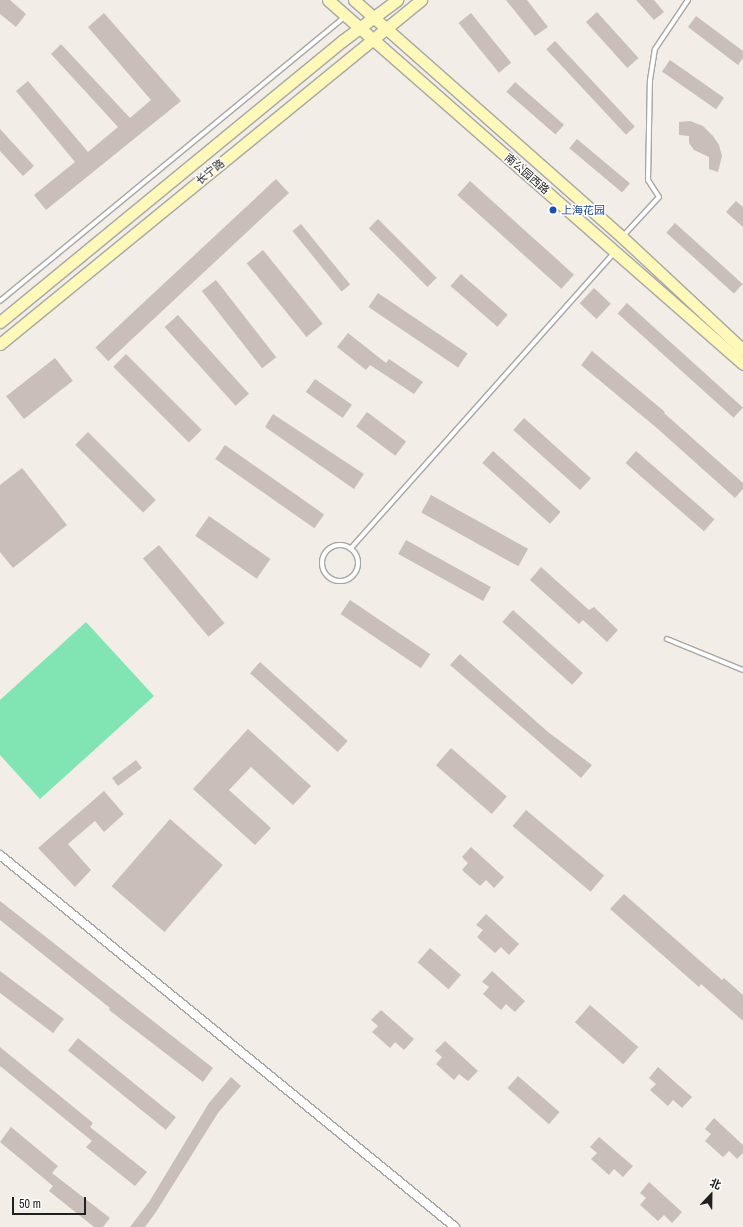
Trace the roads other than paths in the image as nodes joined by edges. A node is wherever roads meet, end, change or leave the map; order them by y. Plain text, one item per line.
1 (328, 0) edge
2 (354, 0) edge
3 (397, 0) edge
4 (421, 0) edge
5 (688, 0) edge
6 (346, 16) junction
7 (374, 18) junction
8 (360, 28) junction
9 (386, 28) junction
10 (372, 39) junction
11 (622, 237) junction
12 (615, 251) junction
13 (0, 301) edge
14 (0, 322) edge
15 (0, 344) edge
16 (743, 350) edge
17 (743, 364) edge
18 (352, 547) junction
19 (667, 639) dead end
20 (743, 670) edge
21 (0, 855) edge
22 (455, 1227) edge

1 - 6 main road, 南公园西路
2 - 7 main road, 南公园西路
3 - 7 main road, 长宁路
4 - 9 main road, 长宁路
5 - 11 lane
6 - 8 main road, 南公园西路
6 - 13 lane
7 - 8 main road, 长宁路
7 - 9 main road, 南公园西路
8 - 10 main road, 南公园西路
8 - 14 main road, 长宁路
9 - 10 main road, 长宁路
9 - 11 main road, 南公园西路
10 - 12 main road, 南公园西路
10 - 15 main road, 长宁路
11 - 16 main road, 南公园西路
12 - 17 main road, 南公园西路
12 - 18 lane
18 - 18 lane
19 - 20 lane
21 - 22 street

